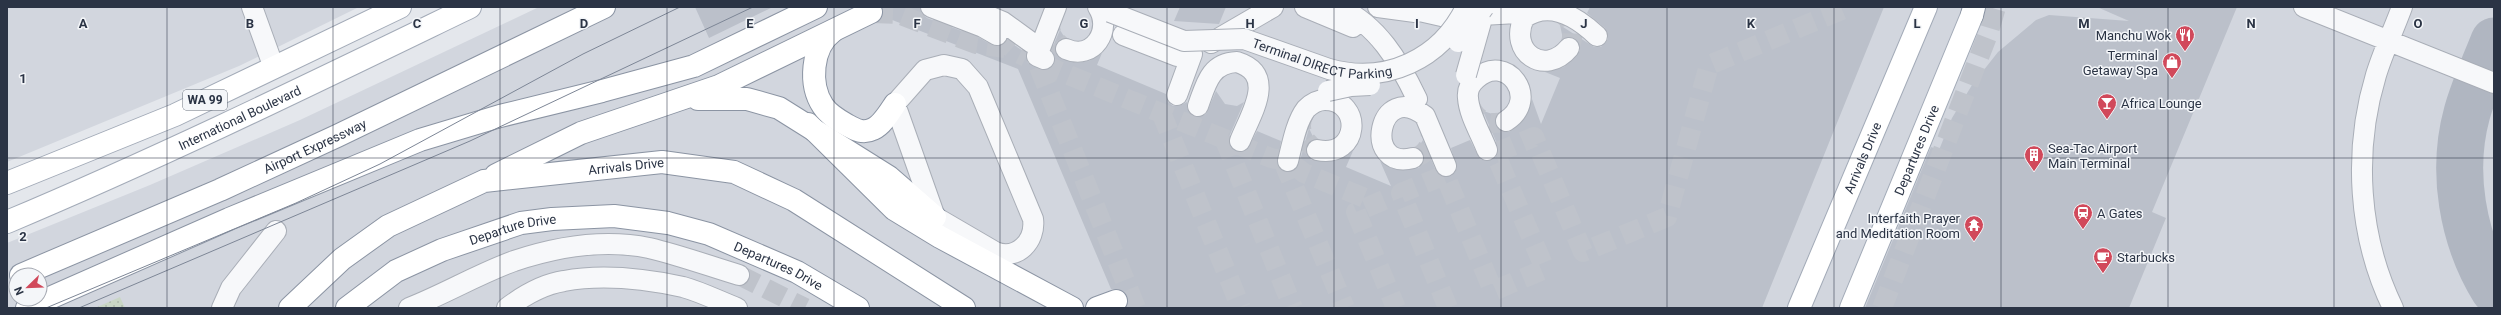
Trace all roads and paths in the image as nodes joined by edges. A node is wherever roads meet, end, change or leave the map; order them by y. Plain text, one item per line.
1 (252, 7) edge
2 (470, 7) edge
3 (604, 7) edge
4 (816, 7) edge
5 (931, 7) edge
6 (967, 7) edge
7 (1056, 7) edge
8 (1274, 7) edge
9 (1305, 7) edge
10 (1338, 7) edge
11 (1353, 7) edge
12 (1378, 7) edge
13 (1466, 7) edge
14 (1485, 7) edge
15 (1926, 7) edge
16 (2304, 7) edge
17 (2402, 7) edge
18 (393, 8) edge
19 (1104, 9) edge
20 (1409, 9) edge
21 (1973, 11) edge
22 (1517, 13) dead end
23 (869, 14) tunnel mouth
24 (834, 30) junction
25 (1373, 30) junction
26 (1123, 34) dead end
27 (997, 35) tunnel mouth
28 (1597, 36) dead end
29 (2389, 41) junction
30 (1032, 43) dead end
31 (1569, 48) tunnel mouth
32 (1066, 49) tunnel mouth
33 (1390, 51) junction
34 (1192, 54) junction
35 (1044, 59) dead end
36 (274, 68) junction
37 (1466, 75) dead end
38 (2494, 83) edge
39 (1328, 91) dead end
40 (1177, 95) dead end
41 (287, 96) junction
42 (1417, 99) dead end
43 (683, 100) junction
44 (895, 104) junction
45 (1198, 106) dead end
46 (1506, 121) dead end
47 (808, 124) junction
48 (1240, 141) tunnel mouth
49 (1317, 150) dead end
50 (1488, 150) dead end
51 (1413, 158) tunnel mouth
52 (1288, 161) tunnel mouth
53 (1446, 166) dead end
54 (484, 181) junction
55 (7, 183) edge
56 (935, 217) junction
57 (7, 222) edge
58 (696, 230) joint
59 (276, 231) dead end
60 (108, 238) junction
61 (40, 267) edge
62 (7, 269) edge
63 (739, 275) tunnel mouth
64 (27, 308) edge
65 (222, 308) edge
66 (290, 308) edge
67 (347, 308) edge
68 (409, 308) edge
69 (506, 308) edge
70 (737, 308) edge
71 (858, 308) edge
72 (964, 308) edge
73 (1072, 308) edge
74 (1799, 308) edge
75 (1851, 308) edge
76 (2393, 308) edge

1 - 36 street
2 - 41 main road, International Boulevard / WA 99
3 - 60 main road, Airport Expressway
4 - 64 main road
5 - 27 street
6 - 30 street
7 - 35 street
8 - 34 street
9 - 33 street
10 - 25 street
11 - 25 street
12 - 20 street
13 - 19 street, Terminal DIRECT Parking, bridge
14 - 37 street, bridge
14 - 39 street, bridge
15 - 74 main road, Arrivals Drive
16 - 29 street
17 - 29 street
18 - 36 main road, WA 99
19 - 32 street
20 - 22 street
21 - 75 main road, Departures Drive
23 - 24 main road
24 - 43 main road
24 - 44 main road
25 - 33 street
26 - 34 street
28 - 31 street
29 - 38 street
29 - 76 street
33 - 42 street
34 - 40 street
36 - 41 main road
36 - 55 main road, WA 99
41 - 57 main road, International Boulevard / WA 99
43 - 47 main road
43 - 54 main road
44 - 56 street
44 - 56 street
45 - 48 street
46 - 50 street
47 - 56 main road
47 - 73 main road
49 - 52 street
51 - 53 street
54 - 66 main road, Arrivals Drive
54 - 72 main road, Arrivals Drive
58 - 67 main road, Departure Drive
58 - 71 main road, Departures Drive
59 - 65 street
60 - 61 main road, Airport Expressway
60 - 62 main road
63 - 68 street
69 - 70 street

